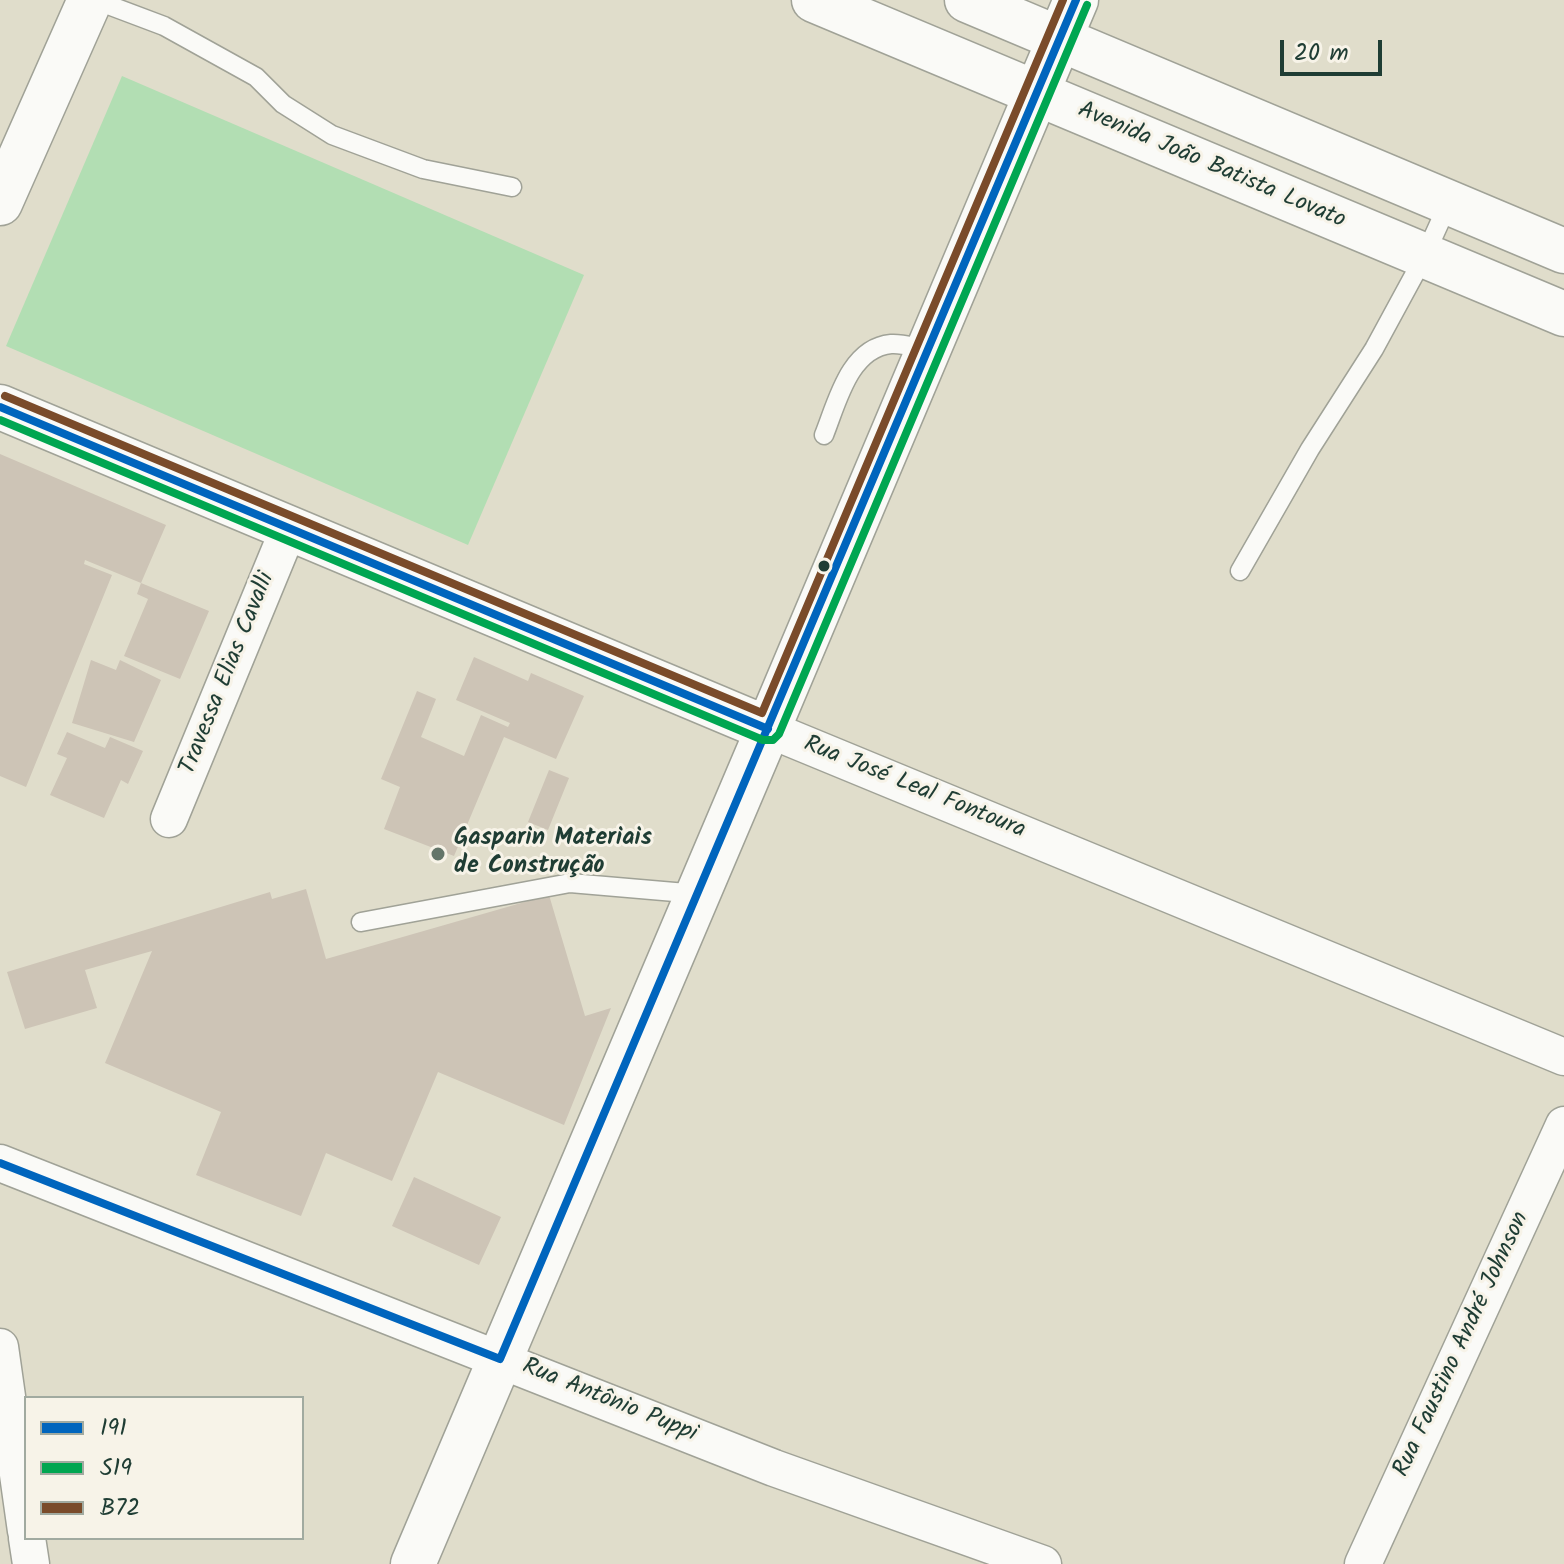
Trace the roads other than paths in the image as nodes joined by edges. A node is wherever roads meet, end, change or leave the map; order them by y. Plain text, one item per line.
1 (93, 0) edge
2 (814, 0) edge
3 (967, 0) edge
4 (1067, 20) edge
5 (1036, 94) junction
6 (1224, 109) junction
7 (1202, 163) junction
8 (512, 187) dead end
9 (1449, 202) junction
10 (0, 203) edge
11 (1564, 251) edge
12 (1425, 255) junction
13 (1564, 314) edge
14 (928, 349) junction
15 (0, 407) edge
16 (824, 435) dead end
17 (289, 528) junction
18 (1240, 571) dead end
19 (768, 729) junction
20 (169, 819) dead end
21 (698, 894) junction
22 (361, 922) dead end
23 (1564, 1057) edge
24 (1564, 1125) edge
25 (0, 1163) edge
26 (0, 1347) edge
27 (500, 1359) junction
28 (24, 1517) edge
29 (27, 1540) edge
30 (31, 1564) edge
31 (413, 1564) edge
32 (1043, 1564) edge
33 (1363, 1564) edge

1 - 8 lane
1 - 10 street
2 - 5 street, Avenida João Batista Lovato
3 - 4 street
4 - 5 street
4 - 6 street
5 - 7 street, Avenida João Batista Lovato
5 - 14 street
6 - 7 street
6 - 9 street
7 - 12 street, Avenida João Batista Lovato
9 - 11 street
9 - 12 lane
12 - 13 street, Avenida João Batista Lovato
12 - 18 lane
14 - 16 lane
14 - 19 street
15 - 17 street, Rua José Leal Fontoura
17 - 19 street, Rua José Leal Fontoura
17 - 20 street, Travessa Elias Cavalli
19 - 21 street
19 - 23 street, Rua José Leal Fontoura
21 - 22 lane
21 - 27 street
24 - 33 street, Rua Faustino André Johnson
25 - 27 street, Rua Antônio Puppi
26 - 28 street
27 - 31 street
27 - 32 street, Rua Antônio Puppi
29 - 30 street

